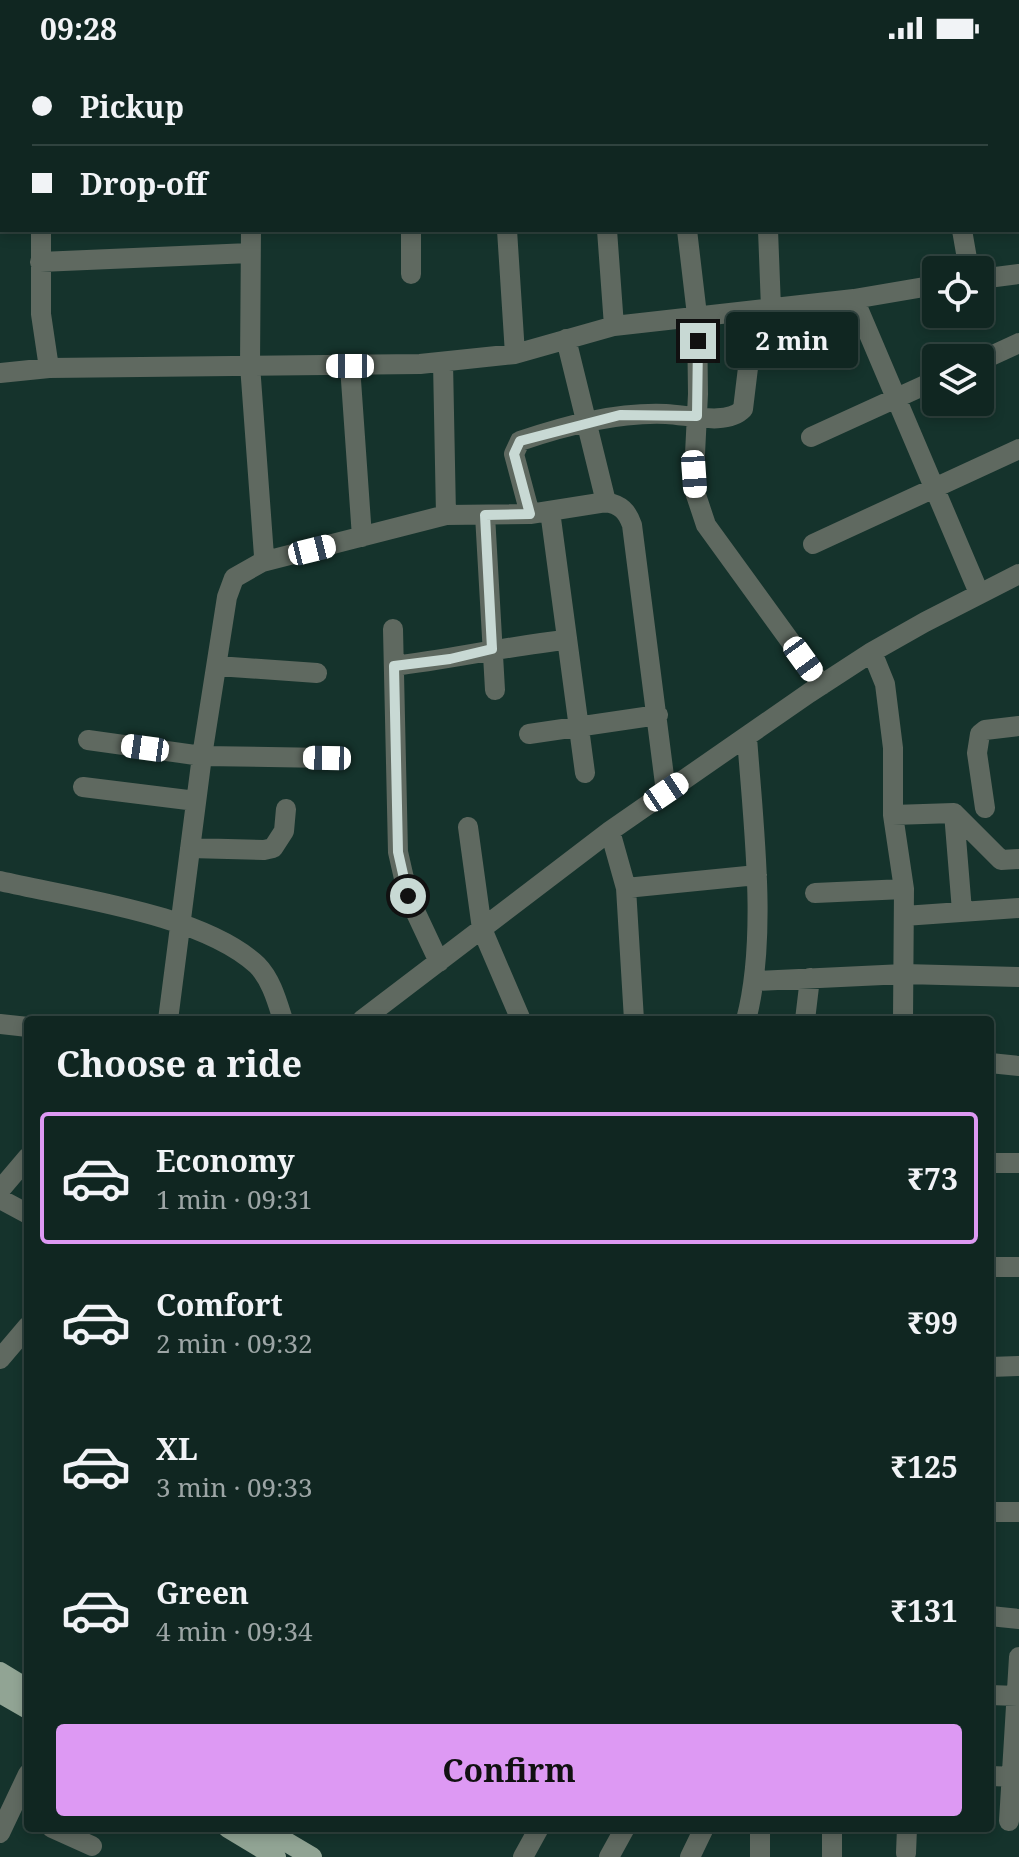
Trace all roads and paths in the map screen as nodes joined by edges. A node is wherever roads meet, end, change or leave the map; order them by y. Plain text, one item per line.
1 (41, 232) edge
2 (251, 232) edge
3 (411, 232) edge
4 (507, 232) edge
5 (607, 232) edge
6 (687, 232) edge
7 (768, 232) edge
8 (962, 232) edge
9 (250, 253) junction
10 (967, 256) edge
11 (40, 262) junction
12 (411, 274) dead end
13 (994, 279) edge
14 (1018, 280) edge
15 (922, 287) edge
16 (854, 299) junction
17 (771, 308) junction
18 (697, 315) junction
19 (614, 326) junction
20 (566, 339) junction
21 (751, 343) dead end
22 (1019, 343) edge
23 (515, 354) junction
24 (994, 355) edge
25 (443, 362) junction
26 (250, 365) junction
27 (350, 366) junction
28 (49, 368) junction
29 (0, 373) edge
30 (922, 386) edge
31 (896, 398) junction
32 (697, 416) junction
33 (586, 423) junction
34 (811, 437) dead end
35 (1019, 449) edge
36 (934, 487) junction
37 (606, 502) junction
38 (540, 512) junction
39 (446, 515) junction
40 (485, 515) junction
41 (362, 537) junction
42 (813, 544) dead end
43 (262, 562) junction
44 (1019, 574) edge
45 (979, 593) junction
46 (393, 629) dead end
47 (566, 640) junction
48 (492, 649) junction
49 (872, 652) junction
50 (217, 666) junction
51 (394, 666) junction
52 (317, 673) dead end
53 (822, 685) junction
54 (495, 690) dead end
55 (658, 715) junction
56 (577, 725) junction
57 (1019, 726) edge
58 (529, 734) dead end
59 (747, 737) junction
60 (88, 740) dead end
61 (202, 756) junction
62 (327, 758) dead end
63 (585, 773) dead end
64 (83, 787) dead end
65 (666, 792) junction
66 (196, 801) junction
67 (985, 808) dead end
68 (286, 809) dead end
69 (954, 813) junction
70 (893, 815) junction
71 (468, 827) dead end
72 (610, 831) junction
73 (190, 848) junction
74 (1019, 859) edge
75 (757, 875) junction
76 (0, 881) edge
77 (626, 888) junction
78 (904, 889) junction
79 (815, 893) dead end
80 (1019, 908) edge
81 (962, 911) junction
82 (904, 916) junction
83 (180, 922) junction
84 (482, 929) junction
85 (439, 962) junction
86 (904, 974) junction
87 (1019, 977) edge
88 (810, 978) junction
89 (755, 981) junction
90 (168, 1016) edge
91 (282, 1016) edge
92 (367, 1016) edge
93 (519, 1016) edge
94 (634, 1016) edge
95 (747, 1016) edge
96 (805, 1016) edge
97 (903, 1016) edge
98 (0, 1024) edge
99 (24, 1027) edge
100 (994, 1063) edge
101 (1019, 1066) edge
102 (24, 1162) edge
103 (994, 1163) edge
104 (1019, 1163) edge
105 (0, 1190) edge
106 (0, 1199) edge
107 (24, 1212) edge
108 (994, 1267) edge
109 (1019, 1267) edge
110 (24, 1331) edge
111 (0, 1359) edge
112 (1019, 1366) edge
113 (994, 1367) edge
114 (994, 1512) edge
115 (1019, 1512) edge
116 (994, 1616) edge
117 (1019, 1619) edge
118 (1019, 1657) edge
119 (0, 1672) edge
120 (24, 1687) edge
121 (0, 1693) edge
122 (994, 1695) edge
123 (1017, 1696) junction
124 (24, 1707) edge
125 (994, 1776) edge
126 (1015, 1777) edge
127 (24, 1791) edge
128 (19, 1813) edge
129 (1009, 1821) dead end
130 (61, 1832) edge
131 (235, 1832) edge
132 (270, 1832) edge
133 (537, 1832) edge
134 (623, 1832) edge
135 (702, 1832) edge
136 (760, 1832) edge
137 (832, 1832) edge
138 (907, 1832) edge
139 (0, 1833) edge
140 (92, 1846) dead end
141 (906, 1853) dead end
142 (276, 1857) edge
143 (312, 1857) edge
144 (523, 1857) edge
145 (609, 1857) edge
146 (690, 1857) edge
147 (760, 1857) edge
148 (832, 1857) edge

1 - 11 street
2 - 9 street
3 - 12 street
4 - 23 street
5 - 19 street
6 - 18 street
7 - 17 street
8 - 10 street
9 - 11 street
9 - 26 street
11 - 28 street
13 - 14 street
15 - 16 street
16 - 17 street
16 - 31 street
17 - 18 street
18 - 19 street
18 - 32 street
19 - 20 street
20 - 23 street
20 - 33 street
21 - 32 street
22 - 24 street
23 - 25 street
25 - 27 street
25 - 39 street
26 - 27 street
26 - 28 street
26 - 43 street
27 - 41 street
28 - 29 street
30 - 31 street
31 - 34 street
31 - 36 street
32 - 33 street
32 - 53 street
33 - 37 street
33 - 38 street
35 - 36 street
36 - 42 street
36 - 45 street
37 - 38 street
37 - 55 street
38 - 40 street
38 - 47 street
39 - 40 street
39 - 41 street
40 - 48 street
41 - 43 street
43 - 50 street
44 - 45 street
45 - 49 street
46 - 51 street
47 - 48 street
47 - 56 street
48 - 51 street
48 - 54 street
49 - 53 street
49 - 70 street
50 - 52 street
50 - 61 street
51 - 85 street
53 - 59 street
55 - 56 street
55 - 65 street
56 - 58 street
56 - 63 street
57 - 67 street
59 - 65 street
59 - 75 street
60 - 61 street
61 - 62 street
61 - 66 street
64 - 66 street
65 - 72 street
66 - 73 street
68 - 73 street
69 - 70 street
69 - 74 street
69 - 81 street
70 - 78 street
71 - 84 street
72 - 77 street
72 - 84 street
73 - 83 street
75 - 77 street
75 - 89 street
76 - 83 street
77 - 94 street
78 - 79 street
78 - 82 street
80 - 81 street
81 - 82 street
82 - 86 street
83 - 90 street
83 - 91 street
84 - 85 street
84 - 93 street
85 - 92 street
86 - 87 street
86 - 88 street
86 - 97 street
88 - 89 street
88 - 96 street
89 - 95 street
98 - 99 street
100 - 101 street
102 - 105 street
103 - 104 street
106 - 107 street
108 - 109 street
110 - 111 street
112 - 113 street
114 - 115 street
116 - 117 street
118 - 123 street
119 - 120 main road
121 - 124 main road
122 - 123 street
123 - 126 street
125 - 126 street
126 - 129 street
127 - 128 street
128 - 139 street
130 - 140 street
131 - 142 main road
132 - 143 main road
133 - 144 street
134 - 145 street
135 - 146 street
136 - 147 street
137 - 148 street
138 - 141 street

